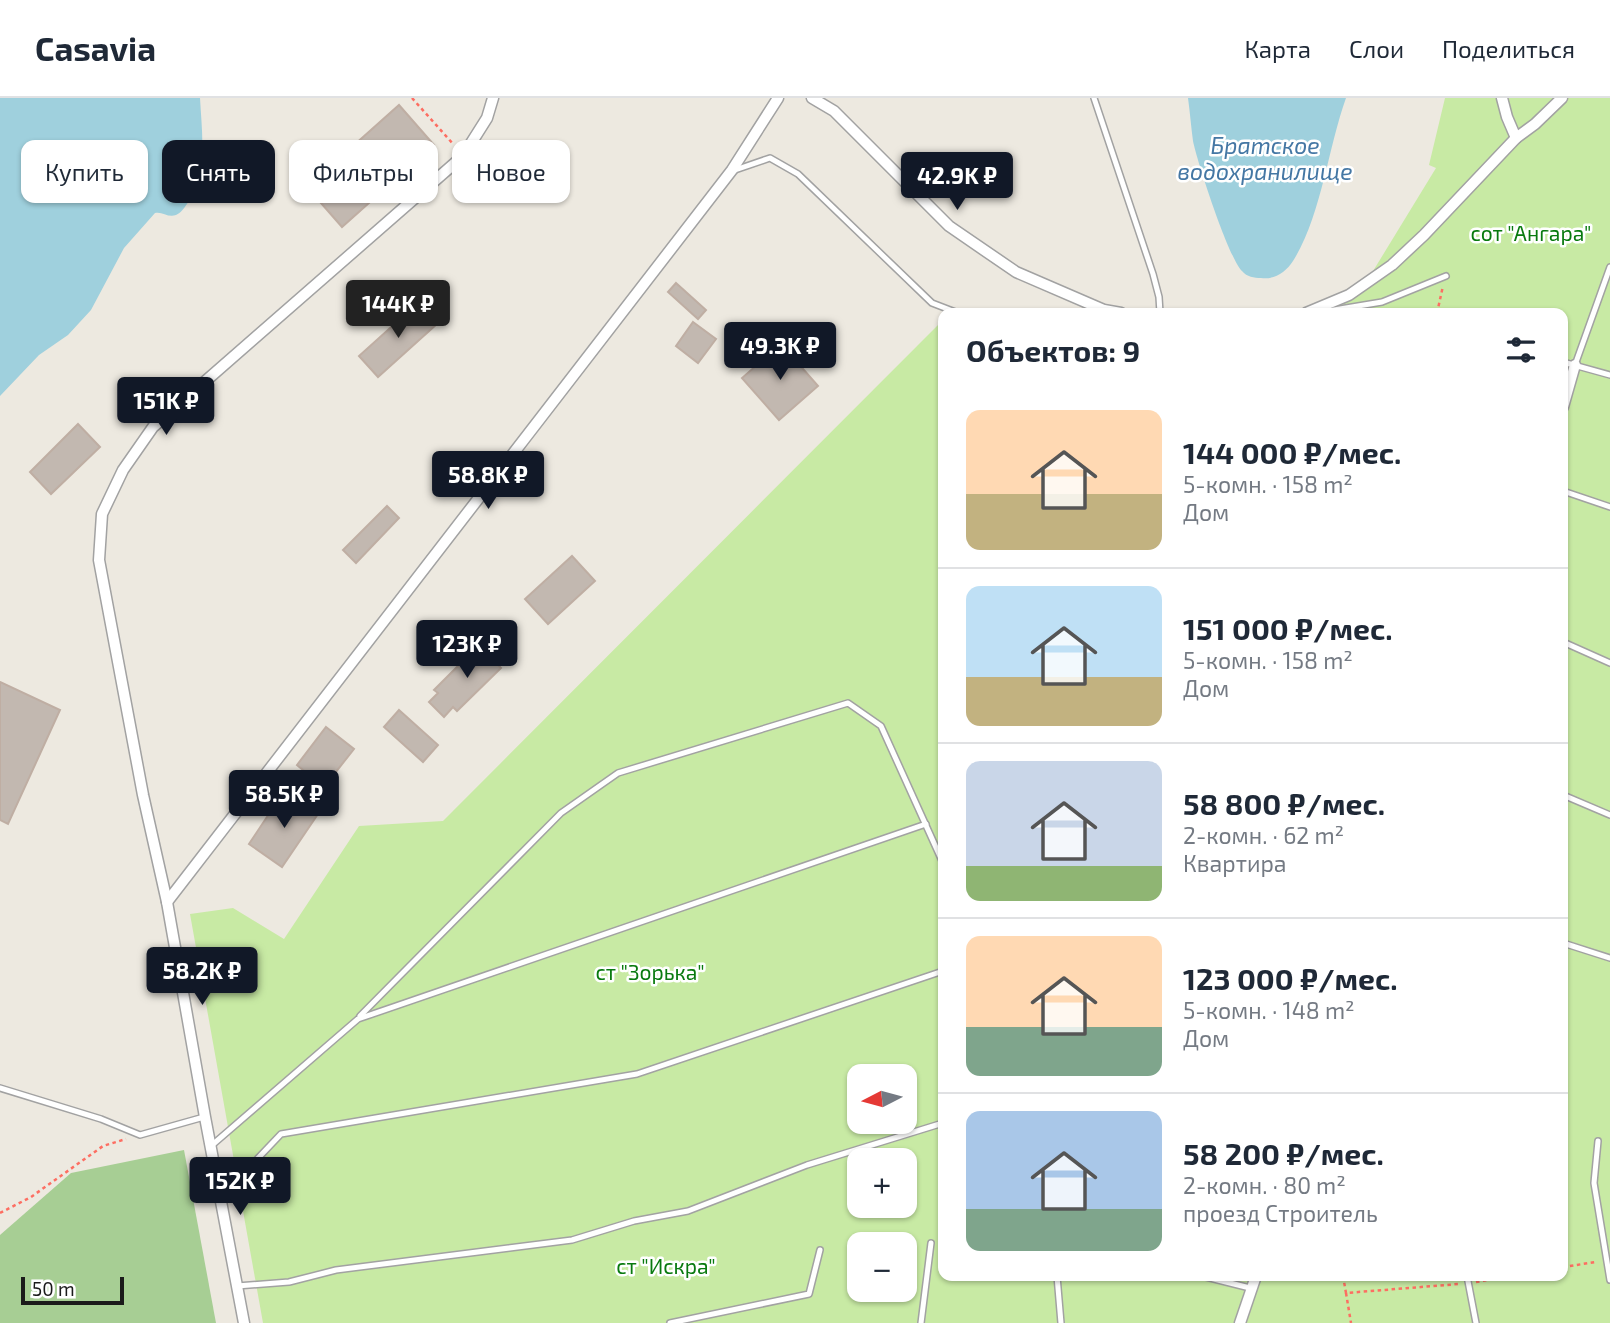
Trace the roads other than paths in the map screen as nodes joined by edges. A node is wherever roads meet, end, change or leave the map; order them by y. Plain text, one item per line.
1 (493, 98) edge
2 (778, 98) edge
3 (811, 98) edge
4 (1094, 98) edge
5 (1502, 98) edge
6 (1562, 98) edge
7 (1516, 138) junction
8 (732, 170) junction
9 (1610, 267) edge
10 (1446, 276) road end
11 (945, 308) edge
12 (1099, 308) edge
13 (1160, 308) edge
14 (1318, 308) edge
15 (1346, 308) edge
16 (1568, 363) edge
17 (1575, 365) junction
18 (1610, 375) edge
19 (1568, 390) edge
20 (1568, 493) edge
21 (1610, 507) edge
22 (1568, 644) edge
23 (1610, 663) edge
24 (1568, 797) edge
25 (1610, 815) edge
26 (926, 824) junction
27 (938, 852) edge
28 (167, 902) junction
29 (1568, 945) edge
30 (1610, 958) edge
31 (938, 973) edge
32 (358, 1019) junction
33 (0, 1088) edge
34 (205, 1116) junction
35 (938, 1125) edge
36 (1598, 1141) dead end
37 (210, 1147) junction
38 (220, 1198) junction
39 (931, 1243) dead end
40 (820, 1250) dead end
41 (1610, 1280) edge
42 (1057, 1281) edge
43 (1222, 1281) edge
44 (1254, 1281) edge
45 (1468, 1281) edge
46 (237, 1286) junction
47 (1250, 1288) junction
48 (244, 1323) edge
49 (670, 1323) edge
50 (921, 1323) edge
51 (1061, 1323) edge
52 (1240, 1323) edge
53 (1476, 1323) edge

1 - 28 street
2 - 8 street
3 - 12 street
4 - 13 lane
5 - 7 street
6 - 7 street
7 - 14 street
8 - 11 lane
8 - 28 street
9 - 17 lane
10 - 15 lane
16 - 17 lane
17 - 18 lane
17 - 19 street
20 - 21 lane
22 - 23 lane
24 - 25 lane
26 - 27 lane
26 - 32 lane
26 - 32 lane
28 - 34 street
29 - 30 lane
31 - 38 lane
32 - 37 lane
33 - 34 lane
34 - 37 street
35 - 46 lane
36 - 41 lane
37 - 38 street
38 - 46 street
39 - 50 lane
40 - 49 lane
42 - 51 lane
43 - 47 lane
44 - 47 street
45 - 53 lane
46 - 48 street
47 - 52 street

